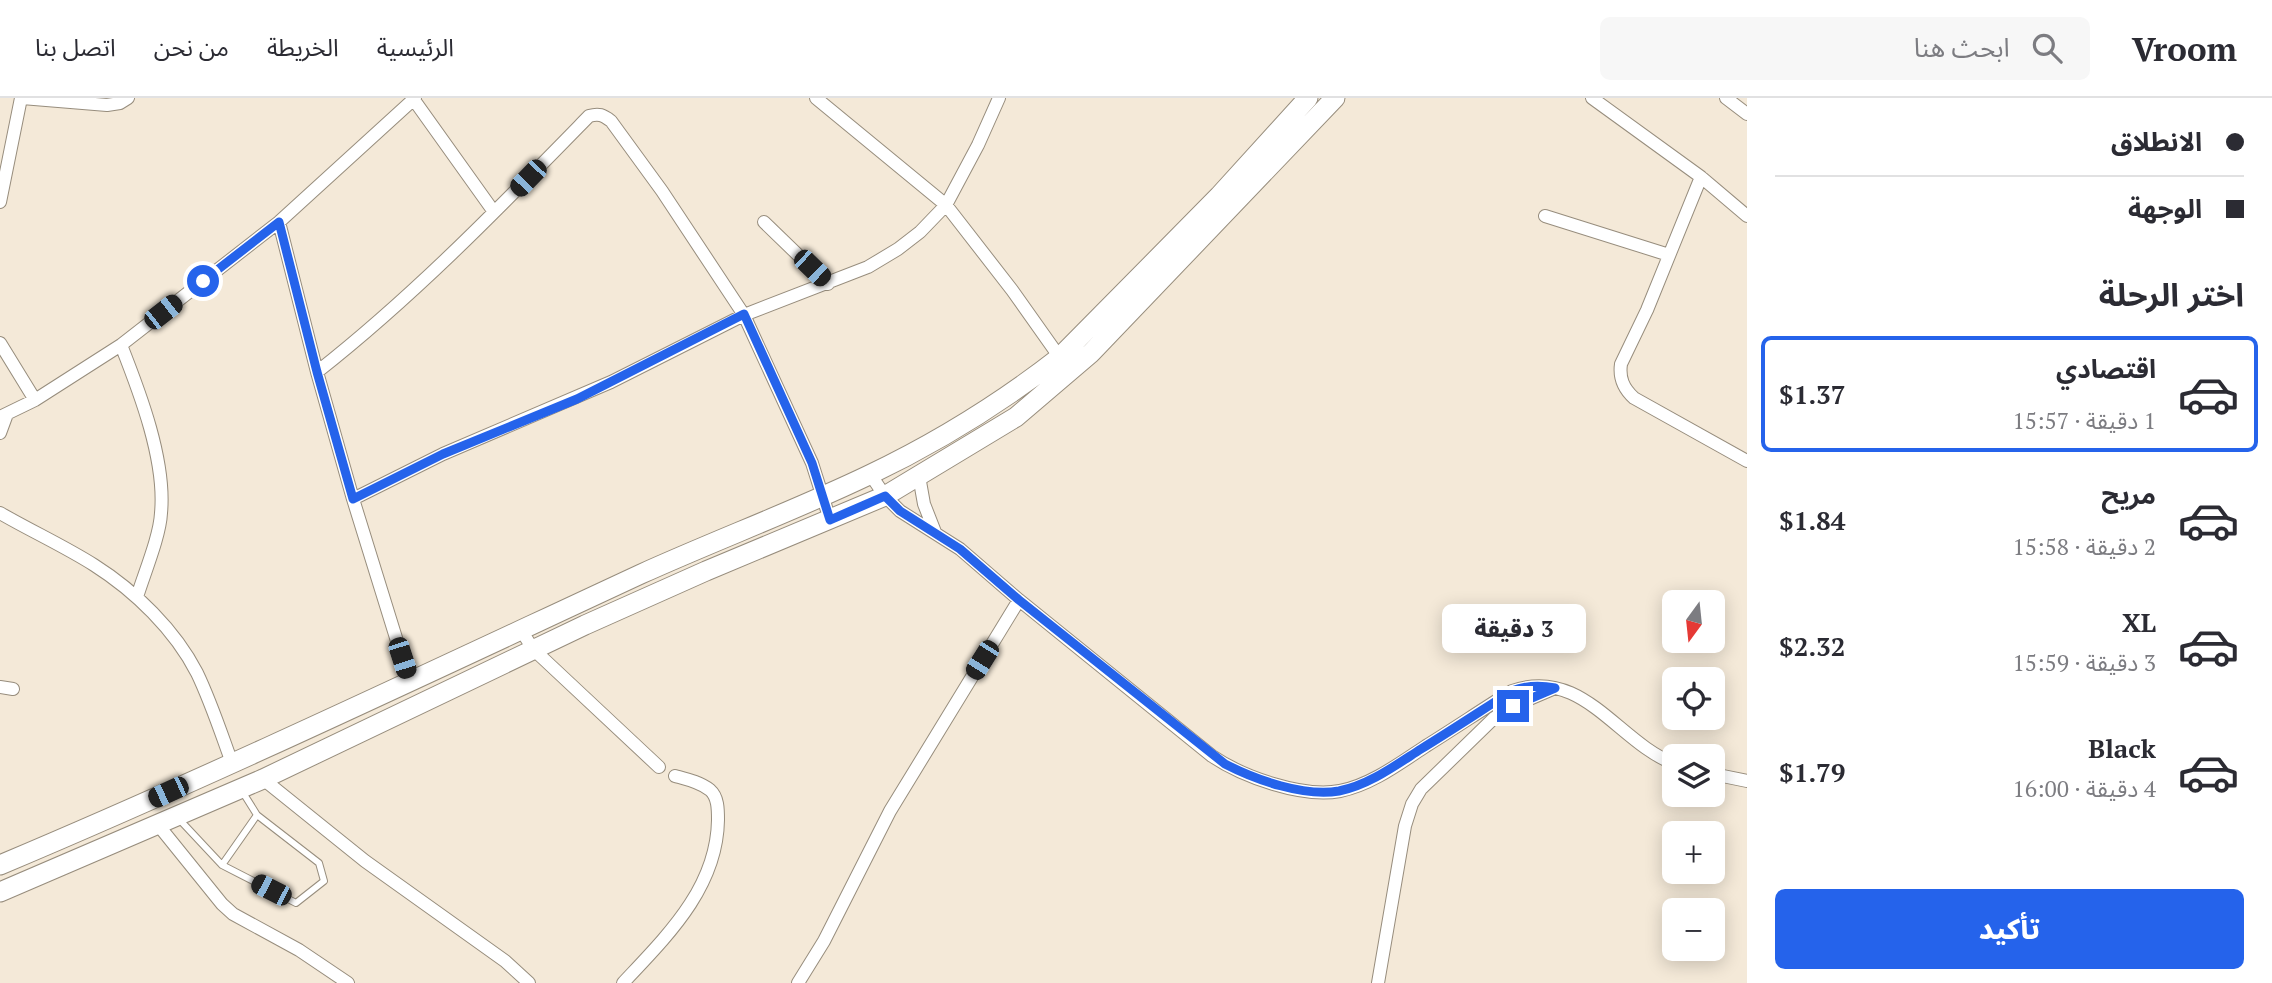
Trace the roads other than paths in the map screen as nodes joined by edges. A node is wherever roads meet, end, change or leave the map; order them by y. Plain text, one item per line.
1 (22, 98) edge
2 (128, 98) edge
3 (816, 98) edge
4 (999, 98) edge
5 (1308, 98) edge
6 (1335, 98) edge
7 (1592, 98) edge
8 (1726, 98) edge
9 (414, 99) edge
10 (1747, 114) edge
11 (1701, 177) junction
12 (0, 202) edge
13 (946, 205) junction
14 (494, 212) junction
15 (1545, 216) dead end
16 (1747, 216) edge
17 (279, 222) junction
18 (764, 222) dead end
19 (1669, 255) junction
20 (828, 284) junction
21 (744, 314) junction
22 (0, 343) edge
23 (121, 345) junction
24 (1065, 364) junction
25 (317, 372) junction
26 (34, 400) junction
27 (4, 416) edge
28 (0, 433) edge
29 (1747, 461) edge
30 (870, 474) junction
31 (919, 476) junction
32 (822, 496) junction
33 (885, 496) junction
34 (353, 499) junction
35 (0, 513) edge
36 (830, 520) junction
37 (935, 533) junction
38 (137, 597) junction
39 (1019, 600) junction
40 (521, 630) junction
41 (533, 649) junction
42 (410, 683) junction
43 (1555, 688) junction
44 (1662, 759) edge
45 (232, 763) junction
46 (659, 767) dead end
47 (675, 776) dead end
48 (1725, 776) edge
49 (263, 779) junction
50 (1747, 780) edge
51 (241, 788) junction
52 (177, 816) junction
53 (257, 816) junction
54 (159, 826) junction
55 (0, 865) edge
56 (222, 865) junction
57 (0, 892) edge
58 (348, 983) edge
59 (529, 983) edge
60 (624, 983) edge
61 (797, 983) edge
62 (1378, 983) edge

1 - 2 street
1 - 12 street
3 - 13 street
4 - 13 street
5 - 24 main road
6 - 24 main road
7 - 11 street
8 - 10 street
9 - 14 street
9 - 17 street
11 - 16 street
11 - 19 street
13 - 20 street
13 - 24 street
14 - 21 street
14 - 25 street
15 - 19 street
17 - 23 street
17 - 25 street
18 - 20 street
19 - 29 street
20 - 21 street
21 - 32 street
21 - 34 street
22 - 26 street
23 - 26 street
23 - 38 street
24 - 30 main road
24 - 31 main road
25 - 34 street
26 - 27 street
27 - 28 street
30 - 32 main road
30 - 33 street
31 - 33 main road
31 - 37 street
32 - 36 street
32 - 40 main road
33 - 36 main road
33 - 37 street
34 - 42 street
35 - 38 street
36 - 41 main road
37 - 39 street
38 - 45 street
39 - 43 street
39 - 61 street
40 - 41 street
40 - 42 main road
41 - 46 street
41 - 49 main road
42 - 45 main road
43 - 44 street
43 - 62 street
45 - 55 main road
47 - 60 street
48 - 50 street
49 - 51 main road
49 - 59 street
51 - 52 main road
51 - 53 lane
52 - 54 main road
52 - 56 lane
53 - 56 lane
53 - 56 lane
54 - 57 main road
54 - 58 street

